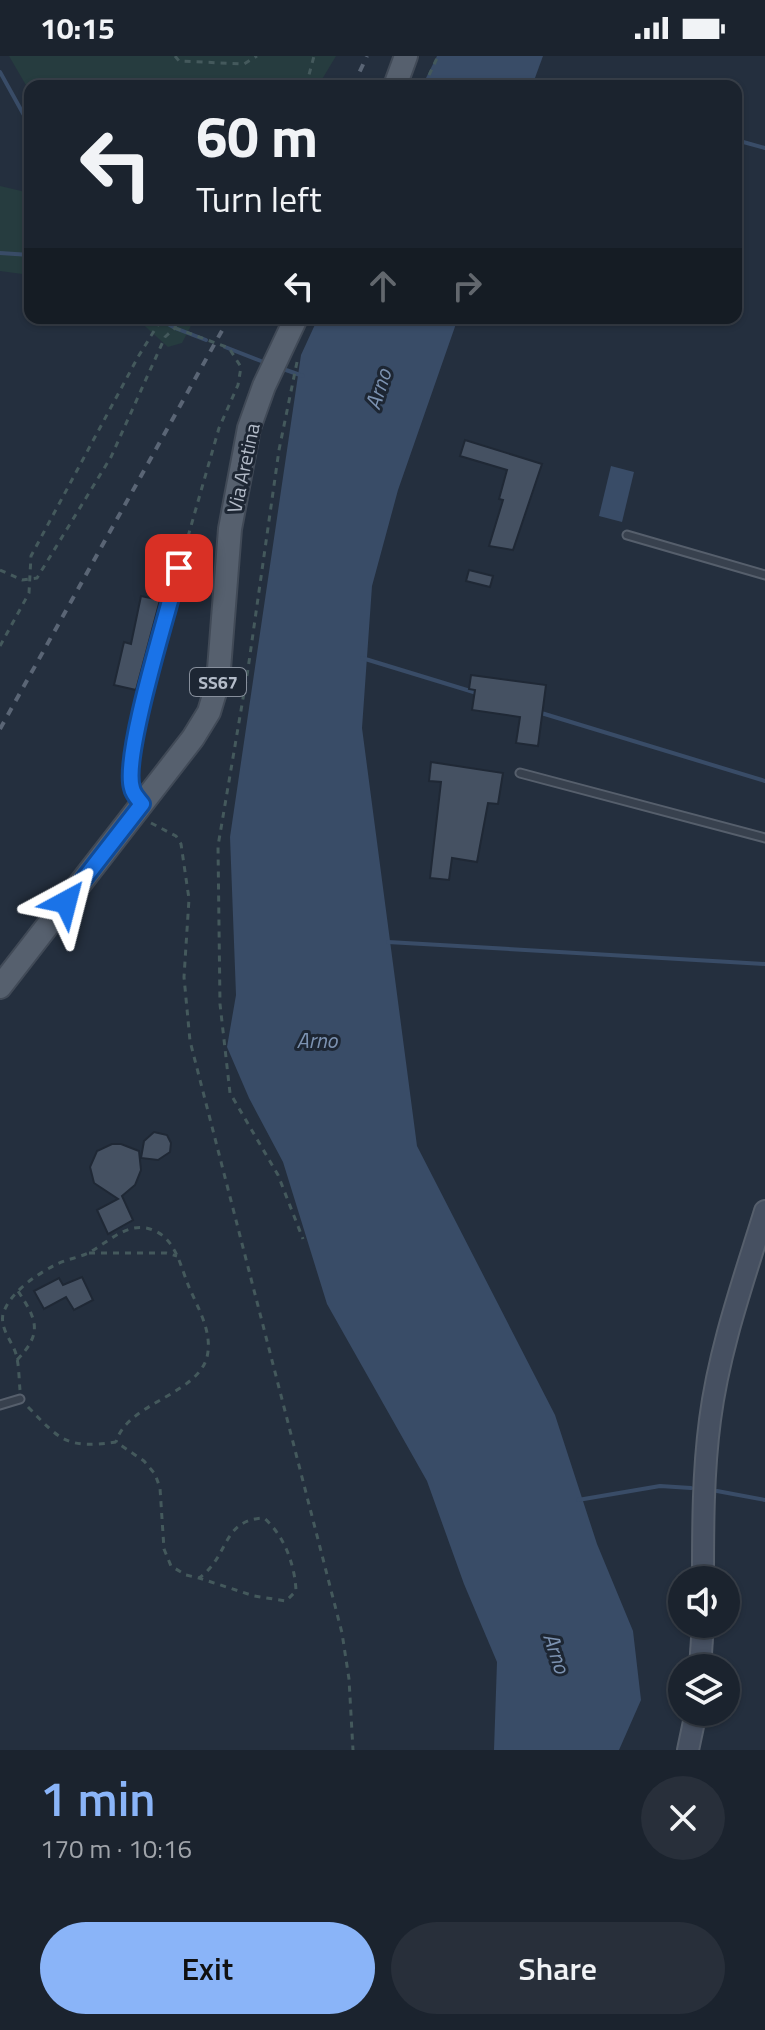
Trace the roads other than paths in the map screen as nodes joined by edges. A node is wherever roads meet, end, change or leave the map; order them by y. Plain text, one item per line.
1 (406, 56) edge
2 (397, 80) edge
3 (293, 324) edge
4 (627, 535) dead end
5 (179, 568) road end
6 (765, 575) edge
7 (520, 773) dead end
8 (142, 804) junction
9 (765, 838) edge
10 (0, 987) edge
11 (765, 1211) edge
12 (20, 1399) road end
13 (0, 1405) edge
14 (703, 1566) edge
15 (693, 1726) edge
16 (688, 1750) edge

1 - 2 main road
3 - 8 main road, Via Aretina / SS67
4 - 6 lane
5 - 8 street
7 - 9 lane
8 - 10 main road, Via Aretina / SS67
11 - 14 main road
12 - 13 lane
15 - 16 main road

